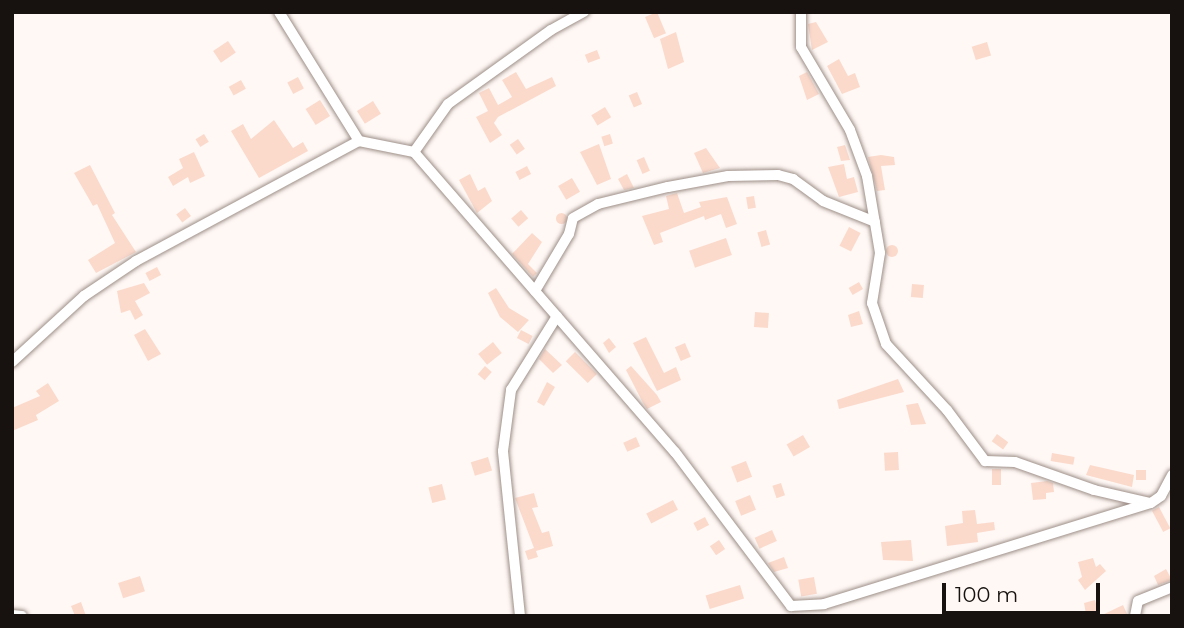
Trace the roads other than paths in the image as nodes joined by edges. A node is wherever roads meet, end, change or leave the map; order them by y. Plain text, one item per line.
1 (279, 12) edge
2 (584, 12) edge
3 (801, 12) edge
4 (359, 141) junction
5 (414, 152) junction
6 (875, 222) junction
7 (535, 291) junction
8 (557, 316) junction
9 (12, 362) edge
10 (1172, 475) edge
11 (1172, 492) edge
12 (1161, 496) junction
13 (1151, 503) junction
14 (1172, 587) edge
15 (12, 615) edge
16 (20, 616) edge
17 (520, 616) edge
18 (1135, 616) edge

1 - 4 street
2 - 5 street
3 - 6 street
4 - 5 street
4 - 9 street
5 - 7 street
6 - 7 street
6 - 13 street
7 - 8 street
8 - 13 street
8 - 17 street
10 - 12 street
11 - 12 street
12 - 13 street
14 - 18 street
15 - 16 street

